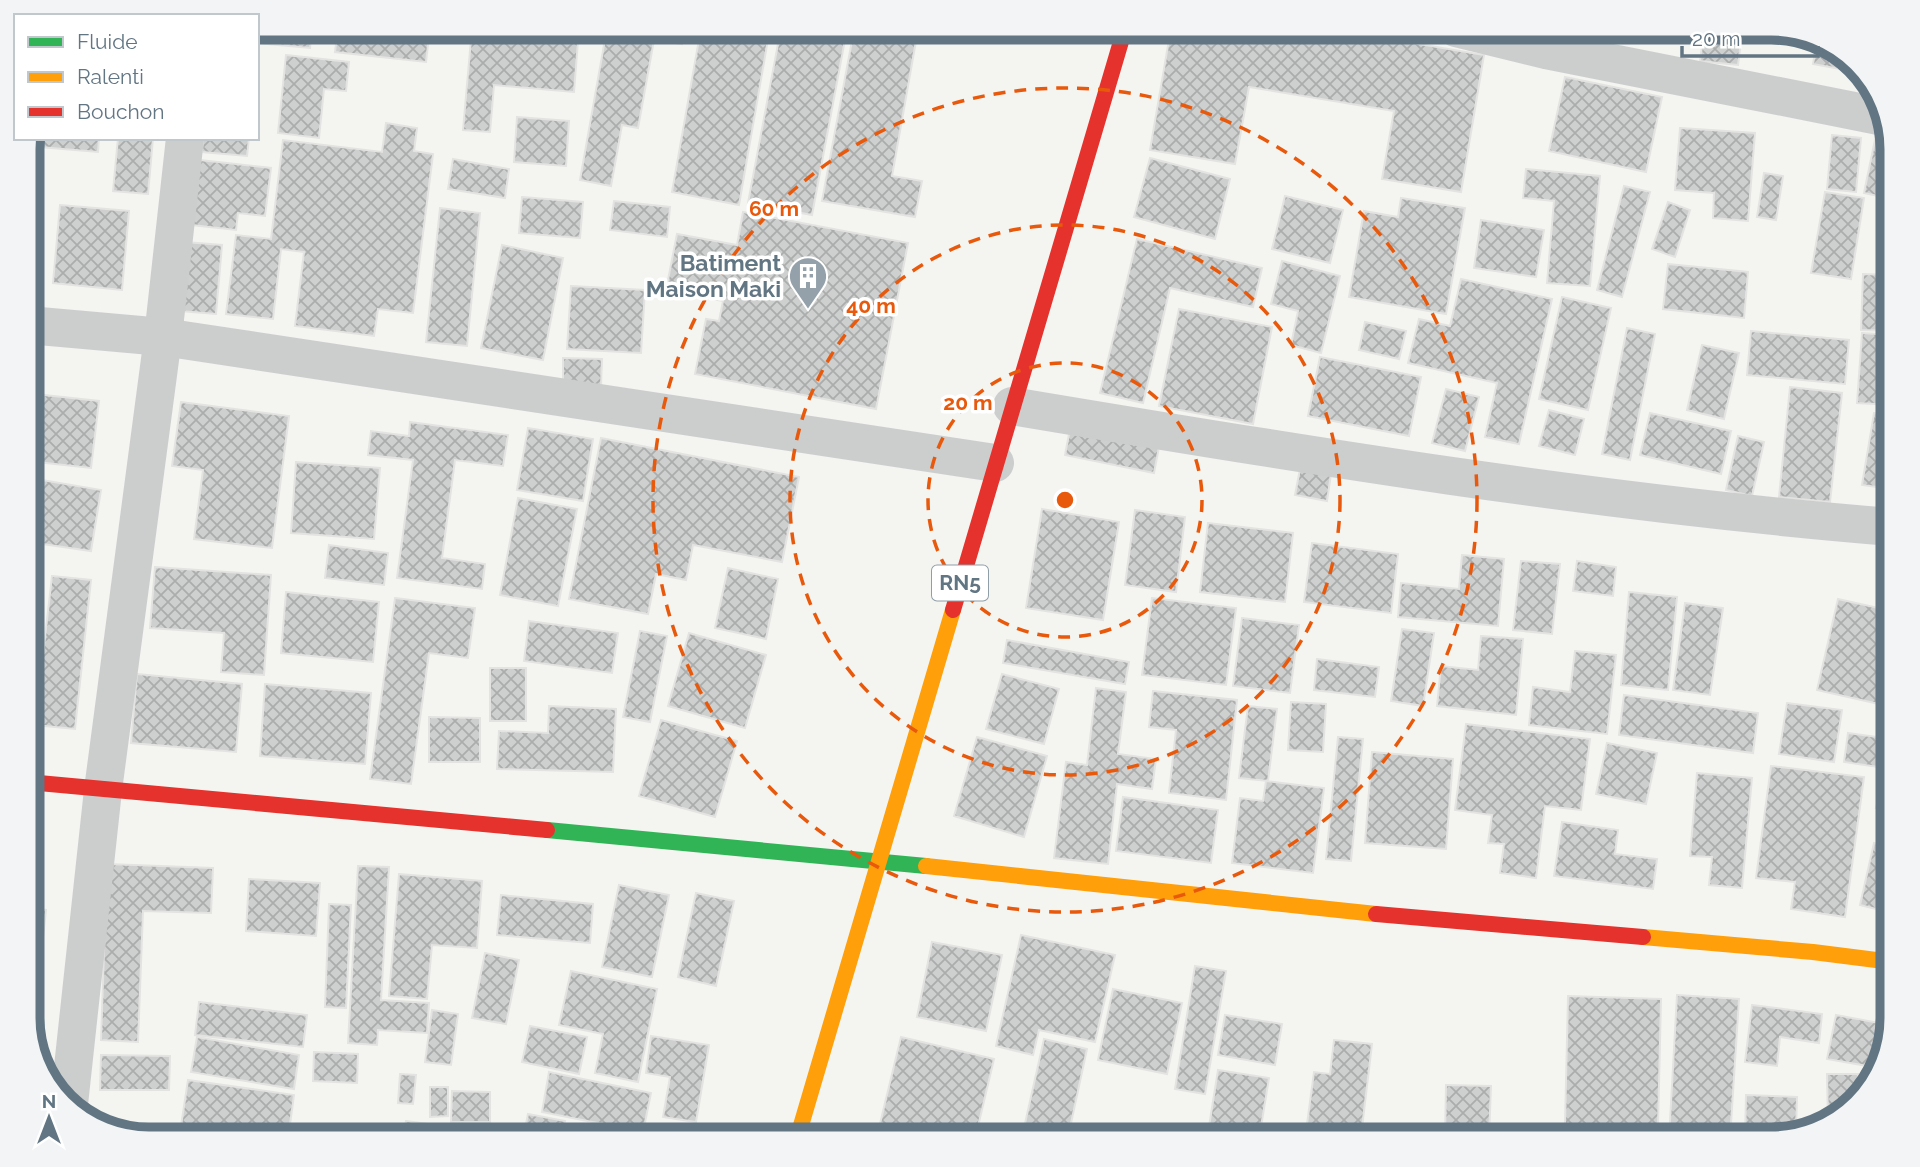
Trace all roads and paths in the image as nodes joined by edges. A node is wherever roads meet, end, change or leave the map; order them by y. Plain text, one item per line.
1 (1121, 40) edge
2 (1505, 40) edge
3 (1874, 115) edge
4 (185, 140) edge
5 (40, 326) edge
6 (163, 337) junction
7 (1012, 406) junction
8 (995, 463) junction
9 (1880, 526) edge
10 (40, 783) edge
11 (103, 790) junction
12 (880, 861) junction
13 (1880, 960) edge
14 (71, 1083) edge
15 (801, 1127) edge

1 - 7 main road, RN5
2 - 3 street
4 - 6 street
5 - 6 street
6 - 8 street
6 - 11 street
7 - 8 main road, RN5
7 - 9 street
8 - 12 main road, RN5
10 - 11 main road
11 - 12 main road
11 - 14 street
12 - 13 main road
12 - 15 main road, RN5

